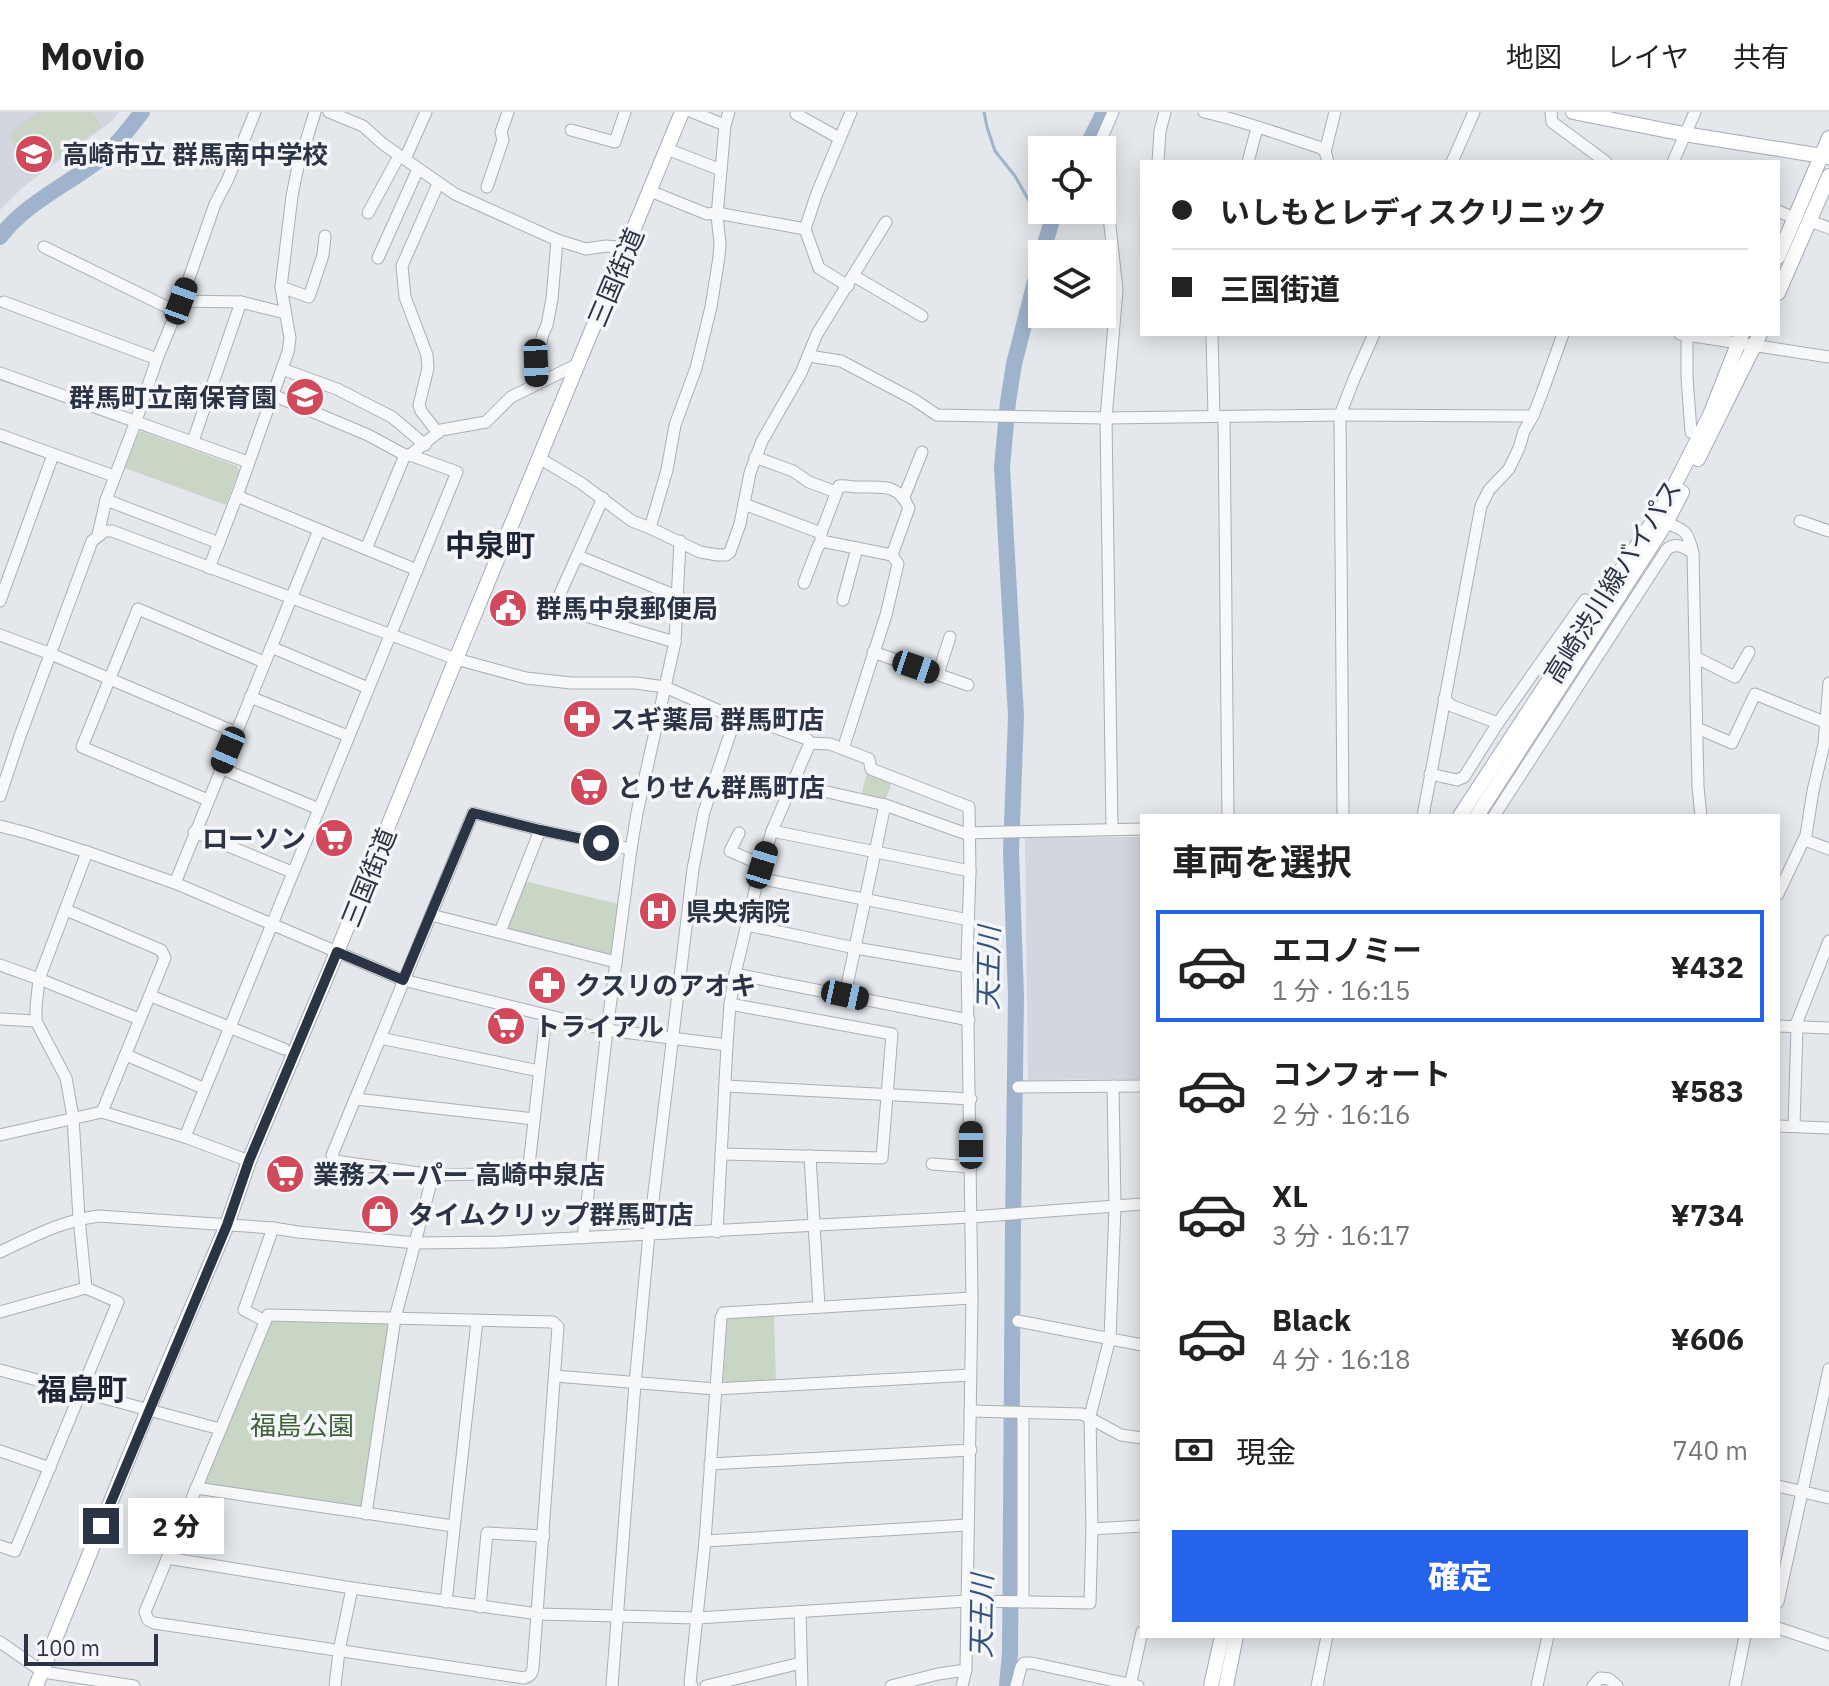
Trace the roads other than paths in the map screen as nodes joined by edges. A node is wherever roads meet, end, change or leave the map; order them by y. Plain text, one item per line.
1 (255, 112) edge
2 (315, 112) edge
3 (329, 112) edge
4 (426, 112) edge
5 (508, 112) edge
6 (625, 112) edge
7 (682, 112) edge
8 (692, 112) edge
9 (729, 112) edge
10 (851, 112) edge
11 (1113, 112) edge
12 (1165, 112) edge
13 (1204, 112) edge
14 (1335, 112) edge
15 (1474, 112) edge
16 (1551, 112) edge
17 (1573, 112) edge
18 (1695, 112) edge
19 (796, 114) dead end
20 (1250, 120) edge
21 (725, 125) junction
22 (571, 130) dead end
23 (1684, 134) junction
24 (1103, 136) edge
25 (839, 138) junction
26 (1829, 138) edge
27 (667, 149) junction
28 (1825, 156) edge
29 (1326, 157) edge
30 (402, 158) junction
31 (1158, 160) edge
32 (1248, 160) edge
33 (1453, 160) edge
34 (1603, 160) edge
35 (1674, 160) edge
36 (418, 169) junction
37 (721, 170) junction
38 (1829, 176) edge
39 (438, 184) junction
40 (487, 187) dead end
41 (650, 191) junction
42 (1780, 212) edge
43 (368, 213) dead end
44 (717, 213) junction
45 (1803, 220) junction
46 (886, 222) dead end
47 (1110, 224) edge
48 (1829, 228) edge
49 (805, 229) junction
50 (325, 236) dead end
51 (557, 240) junction
52 (44, 247) dead end
53 (627, 248) junction
54 (1780, 254) edge
55 (378, 258) dead end
56 (851, 281) junction
57 (281, 287) junction
58 (1780, 287) edge
59 (4, 302) dead end
60 (241, 302) junction
61 (178, 306) junction
62 (285, 313) junction
63 (922, 316) dead end
64 (1212, 336) edge
65 (1373, 336) edge
66 (1562, 336) edge
67 (1687, 336) edge
68 (1700, 336) edge
69 (1740, 339) edge
70 (1757, 340) edge
71 (810, 354) junction
72 (1828, 356) edge
73 (157, 359) junction
74 (578, 364) junction
75 (282, 369) junction
76 (0, 373) edge
77 (537, 383) junction
78 (273, 395) junction
79 (1340, 415) junction
80 (1219, 416) junction
81 (1533, 416) junction
82 (1106, 418) junction
83 (136, 421) junction
84 (1691, 432) dead end
85 (438, 433) junction
86 (0, 435) edge
87 (193, 441) junction
88 (425, 445) junction
89 (922, 452) dead end
90 (53, 455) junction
91 (408, 455) junction
92 (755, 457) junction
93 (539, 458) junction
94 (248, 462) junction
95 (114, 476) junction
96 (836, 492) junction
97 (237, 496) junction
98 (904, 497) junction
99 (603, 498) junction
100 (106, 500) junction
101 (744, 504) junction
102 (1800, 521) dead end
103 (1666, 523) junction
104 (650, 528) junction
105 (319, 530) junction
106 (1829, 531) edge
107 (98, 535) junction
108 (821, 537) junction
109 (680, 541) junction
110 (219, 543) junction
111 (857, 548) junction
112 (366, 549) junction
113 (1693, 553) junction
114 (892, 555) junction
115 (578, 556) junction
116 (209, 568) junction
117 (417, 570) junction
118 (804, 583) dead end
119 (291, 597) junction
120 (679, 597) junction
121 (843, 600) dead end
122 (1585, 600) dead end
123 (0, 601) edge
124 (392, 634) junction
125 (0, 635) edge
126 (950, 637) dead end
127 (675, 642) junction
128 (271, 647) junction
129 (873, 652) junction
130 (1749, 652) dead end
131 (51, 654) junction
132 (1695, 657) junction
133 (456, 659) junction
134 (264, 662) junction
135 (938, 674) junction
136 (109, 678) junction
137 (1829, 683) edge
138 (968, 685) dead end
139 (665, 687) junction
140 (368, 688) junction
141 (250, 697) junction
142 (1444, 699) junction
143 (728, 717) junction
144 (1498, 723) junction
145 (1827, 723) edge
146 (1697, 728) junction
147 (235, 732) junction
148 (348, 736) junction
149 (810, 743) junction
150 (843, 749) junction
151 (220, 768) junction
152 (1430, 774) junction
153 (792, 784) junction
154 (0, 796) edge
155 (208, 800) junction
156 (885, 805) junction
157 (319, 809) junction
158 (1228, 814) edge
159 (1343, 814) edge
160 (1423, 814) edge
161 (1461, 814) edge
162 (1478, 814) edge
163 (1495, 814) edge
164 (1701, 814) edge
165 (0, 826) edge
166 (1112, 829) junction
167 (1140, 829) edge
168 (540, 830) junction
169 (772, 831) junction
170 (969, 831) junction
171 (194, 832) junction
172 (739, 833) dead end
173 (1805, 840) junction
174 (631, 849) junction
175 (1829, 849) edge
176 (87, 852) junction
177 (874, 852) junction
178 (762, 865) junction
179 (970, 871) junction
180 (292, 872) junction
181 (758, 878) junction
182 (175, 883) junction
183 (1780, 890) edge
184 (865, 900) junction
185 (66, 910) junction
186 (431, 915) junction
187 (969, 920) junction
188 (272, 925) junction
189 (747, 925) junction
190 (500, 932) junction
191 (1829, 941) edge
192 (855, 948) junction
193 (337, 952) junction
194 (616, 962) junction
195 (0, 965) edge
196 (968, 967) junction
197 (735, 974) junction
198 (39, 979) junction
199 (403, 980) junction
200 (845, 995) junction
201 (151, 996) junction
202 (730, 1004) junction
203 (546, 1016) junction
204 (0, 1019) edge
205 (139, 1019) junction
206 (969, 1020) junction
207 (36, 1021) junction
208 (229, 1026) junction
209 (1780, 1026) edge
210 (1796, 1027) junction
211 (1829, 1028) edge
212 (607, 1030) junction
213 (380, 1038) junction
214 (672, 1038) junction
215 (727, 1045) junction
216 (284, 1049) dead end
217 (126, 1055) junction
218 (539, 1071) junction
219 (726, 1086) junction
220 (1113, 1086) junction
221 (1140, 1086) edge
222 (1018, 1087) dead end
223 (203, 1088) junction
224 (887, 1096) junction
225 (356, 1099) junction
226 (971, 1099) junction
227 (102, 1112) junction
228 (73, 1117) junction
229 (534, 1119) junction
230 (1780, 1126) edge
231 (1794, 1126) junction
232 (1829, 1128) edge
233 (0, 1135) edge
234 (185, 1137) junction
235 (721, 1154) junction
236 (810, 1156) junction
237 (249, 1161) junction
238 (932, 1164) dead end
239 (971, 1167) junction
240 (590, 1172) junction
241 (528, 1174) junction
242 (433, 1175) junction
243 (1140, 1204) edge
244 (1115, 1207) junction
245 (971, 1217) junction
246 (79, 1218) junction
247 (227, 1225) junction
248 (813, 1226) junction
249 (273, 1228) junction
250 (717, 1232) junction
251 (649, 1234) junction
252 (583, 1238) junction
253 (0, 1242) edge
254 (416, 1243) junction
255 (0, 1252) edge
256 (86, 1288) junction
257 (972, 1298) junction
258 (819, 1307) junction
259 (0, 1312) edge
260 (395, 1318) junction
261 (265, 1321) junction
262 (477, 1321) junction
263 (1018, 1321) dead end
264 (1110, 1338) junction
265 (1140, 1345) edge
266 (1829, 1369) edge
267 (0, 1370) edge
268 (971, 1375) junction
269 (555, 1376) junction
270 (635, 1384) junction
271 (715, 1389) junction
272 (80, 1392) junction
273 (148, 1410) junction
274 (970, 1411) junction
275 (1020, 1412) junction
276 (1090, 1416) junction
277 (220, 1429) junction
278 (1140, 1438) edge
279 (971, 1450) junction
280 (0, 1451) edge
281 (710, 1464) junction
282 (50, 1468) junction
283 (1780, 1486) edge
284 (196, 1488) junction
285 (1801, 1491) junction
286 (1829, 1498) edge
287 (366, 1514) junction
288 (967, 1525) junction
289 (453, 1526) junction
290 (1140, 1526) edge
291 (1092, 1529) junction
292 (544, 1536) junction
293 (705, 1541) junction
294 (0, 1546) edge
295 (167, 1558) junction
296 (352, 1588) junction
297 (1780, 1592) edge
298 (967, 1601) junction
299 (446, 1602) junction
300 (1020, 1602) junction
301 (480, 1607) junction
302 (800, 1612) junction
303 (538, 1614) junction
304 (618, 1616) junction
305 (698, 1618) junction
306 (1780, 1629) edge
307 (1141, 1638) edge
308 (1222, 1638) edge
309 (1236, 1638) edge
310 (1327, 1638) edge
311 (1548, 1638) edge
312 (1745, 1638) edge
313 (0, 1642) edge
314 (1829, 1645) edge
315 (339, 1651) junction
316 (801, 1663) junction
317 (966, 1670) junction
318 (43, 1672) junction
319 (1133, 1685) edge
320 (36, 1686) edge
321 (134, 1686) edge
322 (335, 1686) edge
323 (612, 1686) edge
324 (692, 1686) edge
325 (706, 1686) edge
326 (802, 1686) edge
327 (891, 1686) edge
328 (962, 1686) edge
329 (1016, 1686) edge
330 (1211, 1686) edge
331 (1226, 1686) edge
332 (1317, 1686) edge
333 (1537, 1686) edge
334 (1593, 1686) edge
335 (1617, 1686) edge
336 (1735, 1686) edge

1 - 61 street
2 - 57 street
3 - 30 street
4 - 30 street
5 - 40 street
6 - 22 street
7 - 27 main road, 三国街道
8 - 21 street
9 - 21 street
10 - 25 street
11 - 24 street
12 - 31 street
13 - 20 street
14 - 29 street
15 - 33 street
16 - 34 street
17 - 23 main road
18 - 23 street
19 - 25 street
20 - 29 street
20 - 32 street
21 - 37 street
23 - 28 main road
23 - 35 street
25 - 49 street
26 - 28 main road
27 - 37 street
27 - 41 main road, 三国街道
28 - 45 main road
30 - 36 street
30 - 43 street
36 - 39 street
36 - 55 street
37 - 44 street
38 - 45 main road
39 - 51 street
39 - 85 street
41 - 44 street
41 - 53 main road, 三国街道
42 - 45 street
44 - 49 street
44 - 104 street
45 - 48 street
45 - 54 main road
45 - 58 main road
46 - 56 street
47 - 82 street
49 - 56 street
50 - 57 street
51 - 53 street
51 - 77 street
52 - 61 street
53 - 74 main road, 三国街道
56 - 63 street
56 - 71 street
57 - 62 street
59 - 73 street
60 - 61 street
60 - 62 street
60 - 87 street
61 - 73 street
62 - 75 street
64 - 80 street
65 - 79 street
66 - 81 street
67 - 84 street
68 - 69 street
69 - 70 street
69 - 161 main road, 高崎渋川線バイパス
70 - 72 street
70 - 103 main road, 高崎渋川線バイパス
71 - 82 street
71 - 92 street
73 - 83 street
74 - 77 street
74 - 93 main road, 三国街道
75 - 78 street
75 - 88 street
76 - 83 street
77 - 85 street
78 - 91 street
78 - 94 street
79 - 80 street
79 - 81 street
79 - 159 street
80 - 82 street
80 - 158 street
81 - 142 street
82 - 166 street
83 - 87 street
83 - 95 street
85 - 88 street
86 - 90 street
87 - 94 street
88 - 91 street
89 - 98 street
90 - 95 street
90 - 123 street
91 - 112 street
91 - 117 street
92 - 96 street
92 - 101 street
93 - 99 street
93 - 133 main road, 三国街道
94 - 97 street
95 - 100 street
96 - 98 street
96 - 108 street
97 - 105 street
97 - 110 street
98 - 114 street
99 - 104 street
99 - 115 street
100 - 107 street
100 - 110 street
101 - 108 street
101 - 109 street
102 - 106 street
103 - 113 street
103 - 162 main road, 高崎渋川線バイパス
104 - 109 street
105 - 112 street
105 - 119 street
107 - 116 street
107 - 131 street
108 - 111 street
108 - 118 street
109 - 120 street
110 - 116 street
111 - 114 street
111 - 121 street
112 - 117 street
113 - 132 street
113 - 163 street
114 - 129 street
115 - 120 street
115 - 127 street
116 - 119 street
117 - 124 street
119 - 124 street
119 - 128 street
120 - 127 street
122 - 144 street
124 - 133 street
124 - 140 street
125 - 131 street
126 - 135 street
127 - 139 street
128 - 134 street
128 - 140 street
129 - 135 street
129 - 150 street
130 - 132 street
131 - 136 street
131 - 154 street
132 - 146 street
133 - 139 street
133 - 193 main road, 三国街道
134 - 136 street
134 - 141 street
135 - 138 street
136 - 147 street
136 - 155 street
137 - 145 street
139 - 143 street
139 - 174 street
140 - 148 street
141 - 147 street
141 - 148 street
142 - 144 street
142 - 152 street
143 - 149 street
143 - 214 street
144 - 152 street
145 - 146 street
145 - 173 street
146 - 164 street
147 - 151 street
148 - 157 street
149 - 150 street
149 - 153 street
150 - 170 street
151 - 155 street
151 - 157 street
152 - 160 street
153 - 156 street
153 - 169 street
155 - 171 street
156 - 170 street
156 - 177 street
157 - 180 street
165 - 176 street
166 - 167 street
166 - 170 street
168 - 174 street
168 - 186 street
168 - 190 street
169 - 177 street
169 - 178 street
170 - 179 street
171 - 180 street
171 - 182 street
172 - 178 street
173 - 175 street
173 - 183 street
174 - 194 street
176 - 182 street
176 - 185 street
177 - 179 street
177 - 184 street
178 - 181 street
179 - 187 street
180 - 188 street
181 - 184 street
181 - 189 street
182 - 188 street
184 - 187 street
184 - 192 street
185 - 198 street
185 - 201 street
186 - 190 street
186 - 199 street
187 - 196 street
188 - 193 street
188 - 208 street
189 - 192 street
189 - 197 street
190 - 194 street
191 - 210 street
192 - 196 street
192 - 200 street
193 - 199 street
193 - 237 main road, 三国街道
194 - 212 street
195 - 198 street
196 - 206 street
197 - 200 street
197 - 202 street
198 - 205 street
198 - 207 street
199 - 203 street
199 - 213 street
200 - 206 street
201 - 205 street
201 - 208 street
202 - 215 street
202 - 224 street
203 - 212 street
203 - 218 street
204 - 207 street
205 - 217 street
206 - 226 street
207 - 228 street
208 - 216 street
208 - 223 street
209 - 210 street
210 - 211 street
210 - 231 street
212 - 214 street
212 - 240 street
213 - 218 street
213 - 225 street
214 - 215 street
214 - 251 street
215 - 219 street
217 - 223 street
217 - 227 street
218 - 229 street
219 - 224 street
219 - 235 street
220 - 221 street
220 - 222 street
220 - 244 street
223 - 234 street
224 - 226 street
224 - 236 street
225 - 229 street
225 - 242 street
226 - 239 street
227 - 228 street
227 - 234 street
228 - 233 street
228 - 246 street
229 - 241 street
230 - 231 street
231 - 232 street
234 - 237 street
235 - 236 street
235 - 250 street
236 - 248 street
237 - 247 main road, 三国街道
238 - 239 street
239 - 245 street
240 - 241 street
240 - 252 street
241 - 242 street
242 - 254 street
243 - 244 street
244 - 245 street
244 - 264 street
245 - 248 street
245 - 257 street
246 - 247 street
246 - 255 street
246 - 256 street
247 - 249 street
247 - 273 main road, 三国街道
248 - 250 street
248 - 258 street
249 - 254 street
249 - 261 street
250 - 251 street
251 - 252 street
251 - 270 street
252 - 254 street
253 - 255 street
254 - 260 street
256 - 259 street
256 - 272 street
257 - 258 street
257 - 268 street
258 - 271 street
260 - 261 street
260 - 262 street
260 - 287 street
261 - 277 street
262 - 269 street
262 - 289 street
263 - 264 street
264 - 265 street
264 - 276 street
266 - 285 street
267 - 272 street
268 - 271 street
268 - 274 street
269 - 270 street
269 - 292 street
270 - 271 street
270 - 304 street
271 - 281 street
272 - 273 street
272 - 282 street
273 - 277 street
273 - 318 main road, 三国街道
274 - 275 street
274 - 279 street
275 - 276 street
275 - 300 street
276 - 278 street
276 - 291 street
277 - 284 street
279 - 281 street
279 - 288 street
280 - 282 street
281 - 293 street
282 - 294 street
283 - 285 street
284 - 287 street
284 - 295 street
285 - 286 street
285 - 297 street
287 - 289 street
288 - 293 street
288 - 298 street
289 - 299 street
290 - 291 street
291 - 300 street
292 - 301 street
292 - 303 street
293 - 305 street
295 - 296 street
295 - 315 street
296 - 299 street
296 - 315 street
298 - 300 street
298 - 302 street
298 - 317 street
299 - 301 street
301 - 303 street
302 - 305 street
302 - 316 street
303 - 304 street
303 - 315 street
304 - 305 street
304 - 323 street
305 - 324 street
306 - 314 street
307 - 319 street
308 - 330 main road
309 - 331 main road
310 - 332 street
311 - 333 street
312 - 336 street
313 - 318 street
315 - 322 street
316 - 325 street
316 - 326 street
317 - 327 street
317 - 328 street
318 - 320 main road, 三国街道
318 - 321 street
319 - 329 street
334 - 335 street

